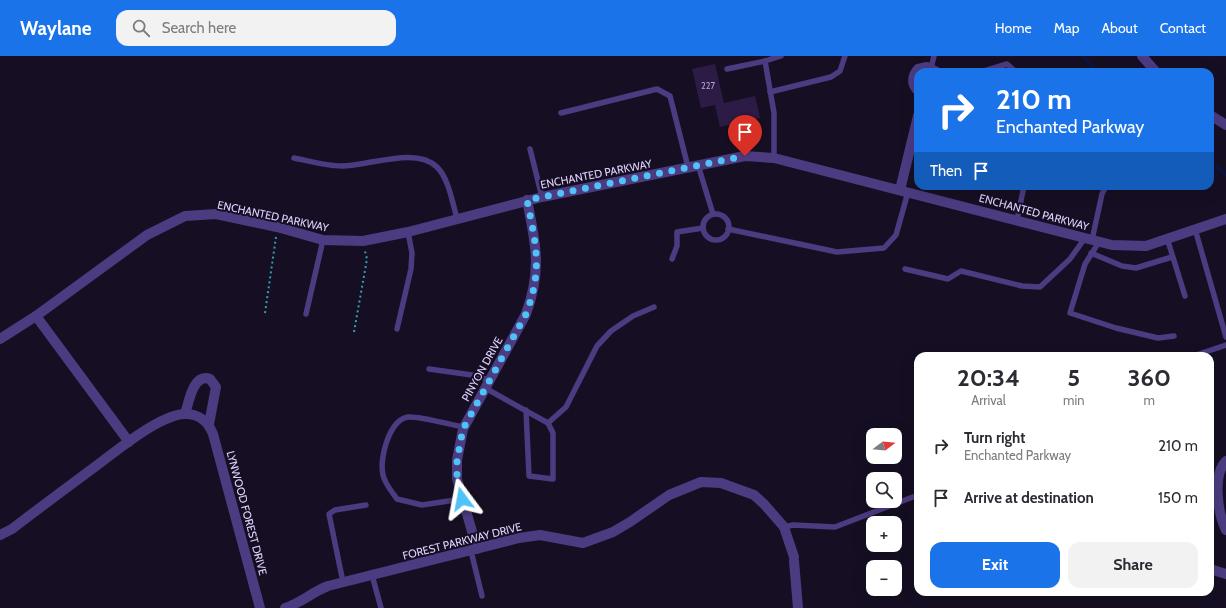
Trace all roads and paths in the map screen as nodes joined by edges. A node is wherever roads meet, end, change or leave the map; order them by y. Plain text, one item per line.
1 (781, 56) edge
2 (845, 56) edge
3 (934, 56) edge
4 (1142, 56) edge
5 (765, 61) junction
6 (934, 68) edge
7 (994, 68) edge
8 (1012, 68) edge
9 (1152, 68) edge
10 (727, 69) dead end
11 (770, 92) junction
12 (561, 113) dead end
13 (1214, 118) edge
14 (1226, 126) edge
15 (914, 137) edge
16 (530, 149) dead end
17 (294, 158) dead end
18 (774, 158) junction
19 (693, 166) junction
20 (1023, 190) edge
21 (1104, 190) edge
22 (904, 191) junction
23 (542, 197) junction
24 (527, 200) junction
25 (713, 214) junction
26 (457, 218) junction
27 (1226, 219) edge
28 (1017, 220) junction
29 (277, 227) junction
30 (703, 228) junction
31 (728, 229) junction
32 (1195, 229) junction
33 (408, 232) junction
34 (1167, 238) junction
35 (323, 240) junction
36 (1092, 240) junction
37 (363, 242) junction
38 (1091, 253) junction
39 (1172, 257) junction
40 (672, 259) dead end
41 (905, 268) dead end
42 (1185, 296) dead end
43 (654, 307) dead end
44 (265, 313) dead end
45 (306, 314) dead end
46 (36, 316) junction
47 (397, 329) dead end
48 (354, 332) dead end
49 (1174, 336) dead end
50 (1226, 337) edge
51 (0, 339) edge
52 (1226, 345) edge
53 (1205, 352) edge
54 (429, 369) dead end
55 (487, 384) junction
56 (526, 410) junction
57 (185, 414) junction
58 (548, 423) junction
59 (210, 424) junction
60 (464, 427) junction
61 (129, 442) junction
62 (1226, 461) edge
63 (914, 497) edge
64 (462, 499) junction
65 (366, 505) dead end
66 (784, 527) junction
67 (1226, 530) edge
68 (0, 535) edge
69 (474, 550) junction
70 (1214, 570) edge
71 (1226, 574) edge
72 (372, 575) junction
73 (343, 582) junction
74 (482, 596) dead end
75 (260, 608) edge
76 (285, 608) edge
77 (381, 608) edge
78 (798, 608) edge

1 - 5 lane
2 - 11 lane
3 - 6 lane
4 - 9 street
5 - 10 lane
5 - 11 lane
7 - 8 lane
11 - 18 lane
12 - 19 lane
13 - 14 street
15 - 22 street
16 - 23 lane
17 - 26 lane
18 - 19 street, ENCHANTED PARKWAY
18 - 22 street, ENCHANTED PARKWAY
19 - 23 street, ENCHANTED PARKWAY
19 - 25 lane
20 - 28 lane
21 - 36 lane
22 - 28 street, ENCHANTED PARKWAY
22 - 31 lane
23 - 24 street, ENCHANTED PARKWAY
24 - 26 street, ENCHANTED PARKWAY
24 - 55 street, PINYON DRIVE
25 - 30 lane
25 - 31 lane
26 - 33 street, ENCHANTED PARKWAY
27 - 32 street, ENCHANTED PARKWAY
28 - 36 street, ENCHANTED PARKWAY
29 - 35 street, ENCHANTED PARKWAY
29 - 44 path
29 - 46 street, ENCHANTED PARKWAY
30 - 31 lane
30 - 40 lane
32 - 34 street, ENCHANTED PARKWAY
32 - 50 lane
33 - 37 street, ENCHANTED PARKWAY
33 - 47 lane
34 - 36 street, ENCHANTED PARKWAY
34 - 39 lane
35 - 37 street, ENCHANTED PARKWAY
35 - 45 lane
36 - 38 lane
36 - 41 lane
37 - 48 path
38 - 39 lane
38 - 49 lane
39 - 42 lane
43 - 58 lane
46 - 51 street, ENCHANTED PARKWAY
46 - 61 street
52 - 53 lane
54 - 55 lane
55 - 56 lane
55 - 60 street, PINYON DRIVE
56 - 58 lane
56 - 58 lane
57 - 59 street
57 - 59 street, LYNWOOD FOREST DRIVE
57 - 61 street
59 - 75 street, LYNWOOD FOREST DRIVE
60 - 64 street, PINYON DRIVE
60 - 64 lane
61 - 68 street
62 - 67 street
63 - 66 lane
64 - 69 street, PINYON DRIVE
65 - 73 lane
66 - 69 street, FOREST PARKWAY DRIVE
66 - 78 street, FOREST PARKWAY DRIVE
69 - 72 street, FOREST PARKWAY DRIVE
69 - 74 lane
70 - 71 street
72 - 73 street, FOREST PARKWAY DRIVE
72 - 77 lane
73 - 76 street, FOREST PARKWAY DRIVE

